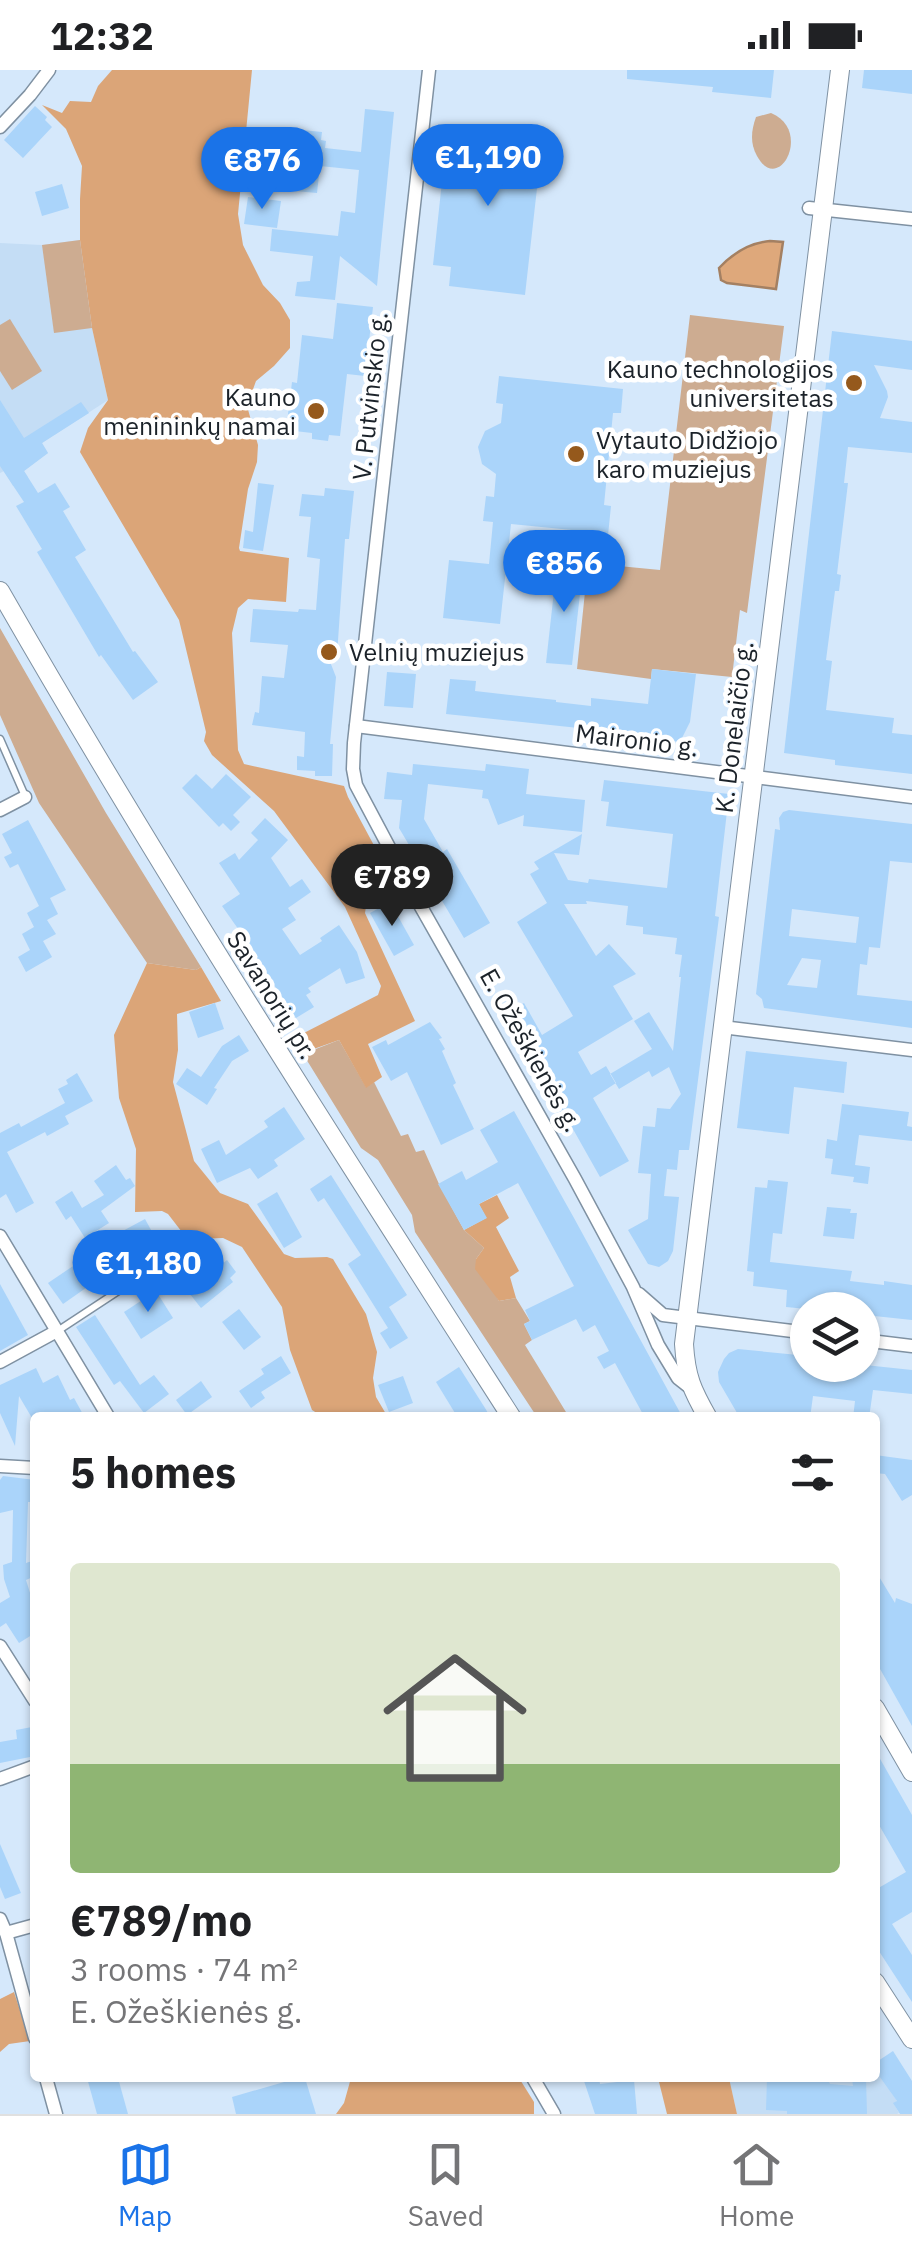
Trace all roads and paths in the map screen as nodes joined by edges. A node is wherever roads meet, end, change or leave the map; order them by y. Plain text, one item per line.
1 (49, 70) edge
2 (429, 70) edge
3 (840, 70) edge
4 (0, 127) edge
5 (817, 208) junction
6 (912, 219) edge
7 (0, 591) edge
8 (356, 726) junction
9 (0, 739) edge
10 (753, 777) junction
11 (26, 797) joint
12 (912, 798) edge
13 (0, 810) edge
14 (722, 1027) junction
15 (912, 1050) edge
16 (0, 1236) edge
17 (129, 1284) dead end
18 (633, 1287) junction
19 (687, 1318) junction
20 (58, 1331) junction
21 (790, 1331) edge
22 (880, 1342) edge
23 (912, 1346) edge
24 (0, 1362) edge
25 (693, 1390) junction
26 (105, 1412) edge
27 (508, 1412) edge
28 (705, 1412) edge
29 (0, 1466) edge
30 (30, 1468) edge
31 (0, 1646) edge
32 (30, 1692) edge
33 (880, 1720) edge
34 (30, 1768) edge
35 (912, 1772) edge
36 (0, 1779) edge
37 (30, 1925) edge
38 (3, 1926) edge
39 (880, 1990) edge
40 (30, 2020) edge
41 (912, 2039) edge
42 (47, 2082) edge
43 (535, 2082) edge
44 (56, 2114) edge
45 (554, 2114) edge

1 - 4 street
2 - 8 street, V. Putvinskio g.
3 - 5 street, K. Donelaičio g.
5 - 6 street
5 - 10 street, K. Donelaičio g.
7 - 27 street, Savanorių pr.
8 - 10 street, Maironio g.
8 - 18 street, E. Ožeškienės g.
9 - 11 lane
10 - 12 street, Maironio g.
10 - 14 street, K. Donelaičio g.
11 - 13 street
14 - 15 street
14 - 19 street, K. Donelaičio g.
16 - 20 street
17 - 20 lane
18 - 19 street, E. Ožeškienės g.
18 - 25 street, E. Ožeškienės g.
19 - 21 street, E. Ožeškienės g.
19 - 25 street, K. Donelaičio g.
20 - 24 street
20 - 26 street
22 - 23 street
25 - 28 street, E. Ožeškienės g.
29 - 30 street
31 - 32 street
33 - 35 street
34 - 36 street
37 - 38 street
38 - 40 street
39 - 41 street
42 - 44 street
43 - 45 street

